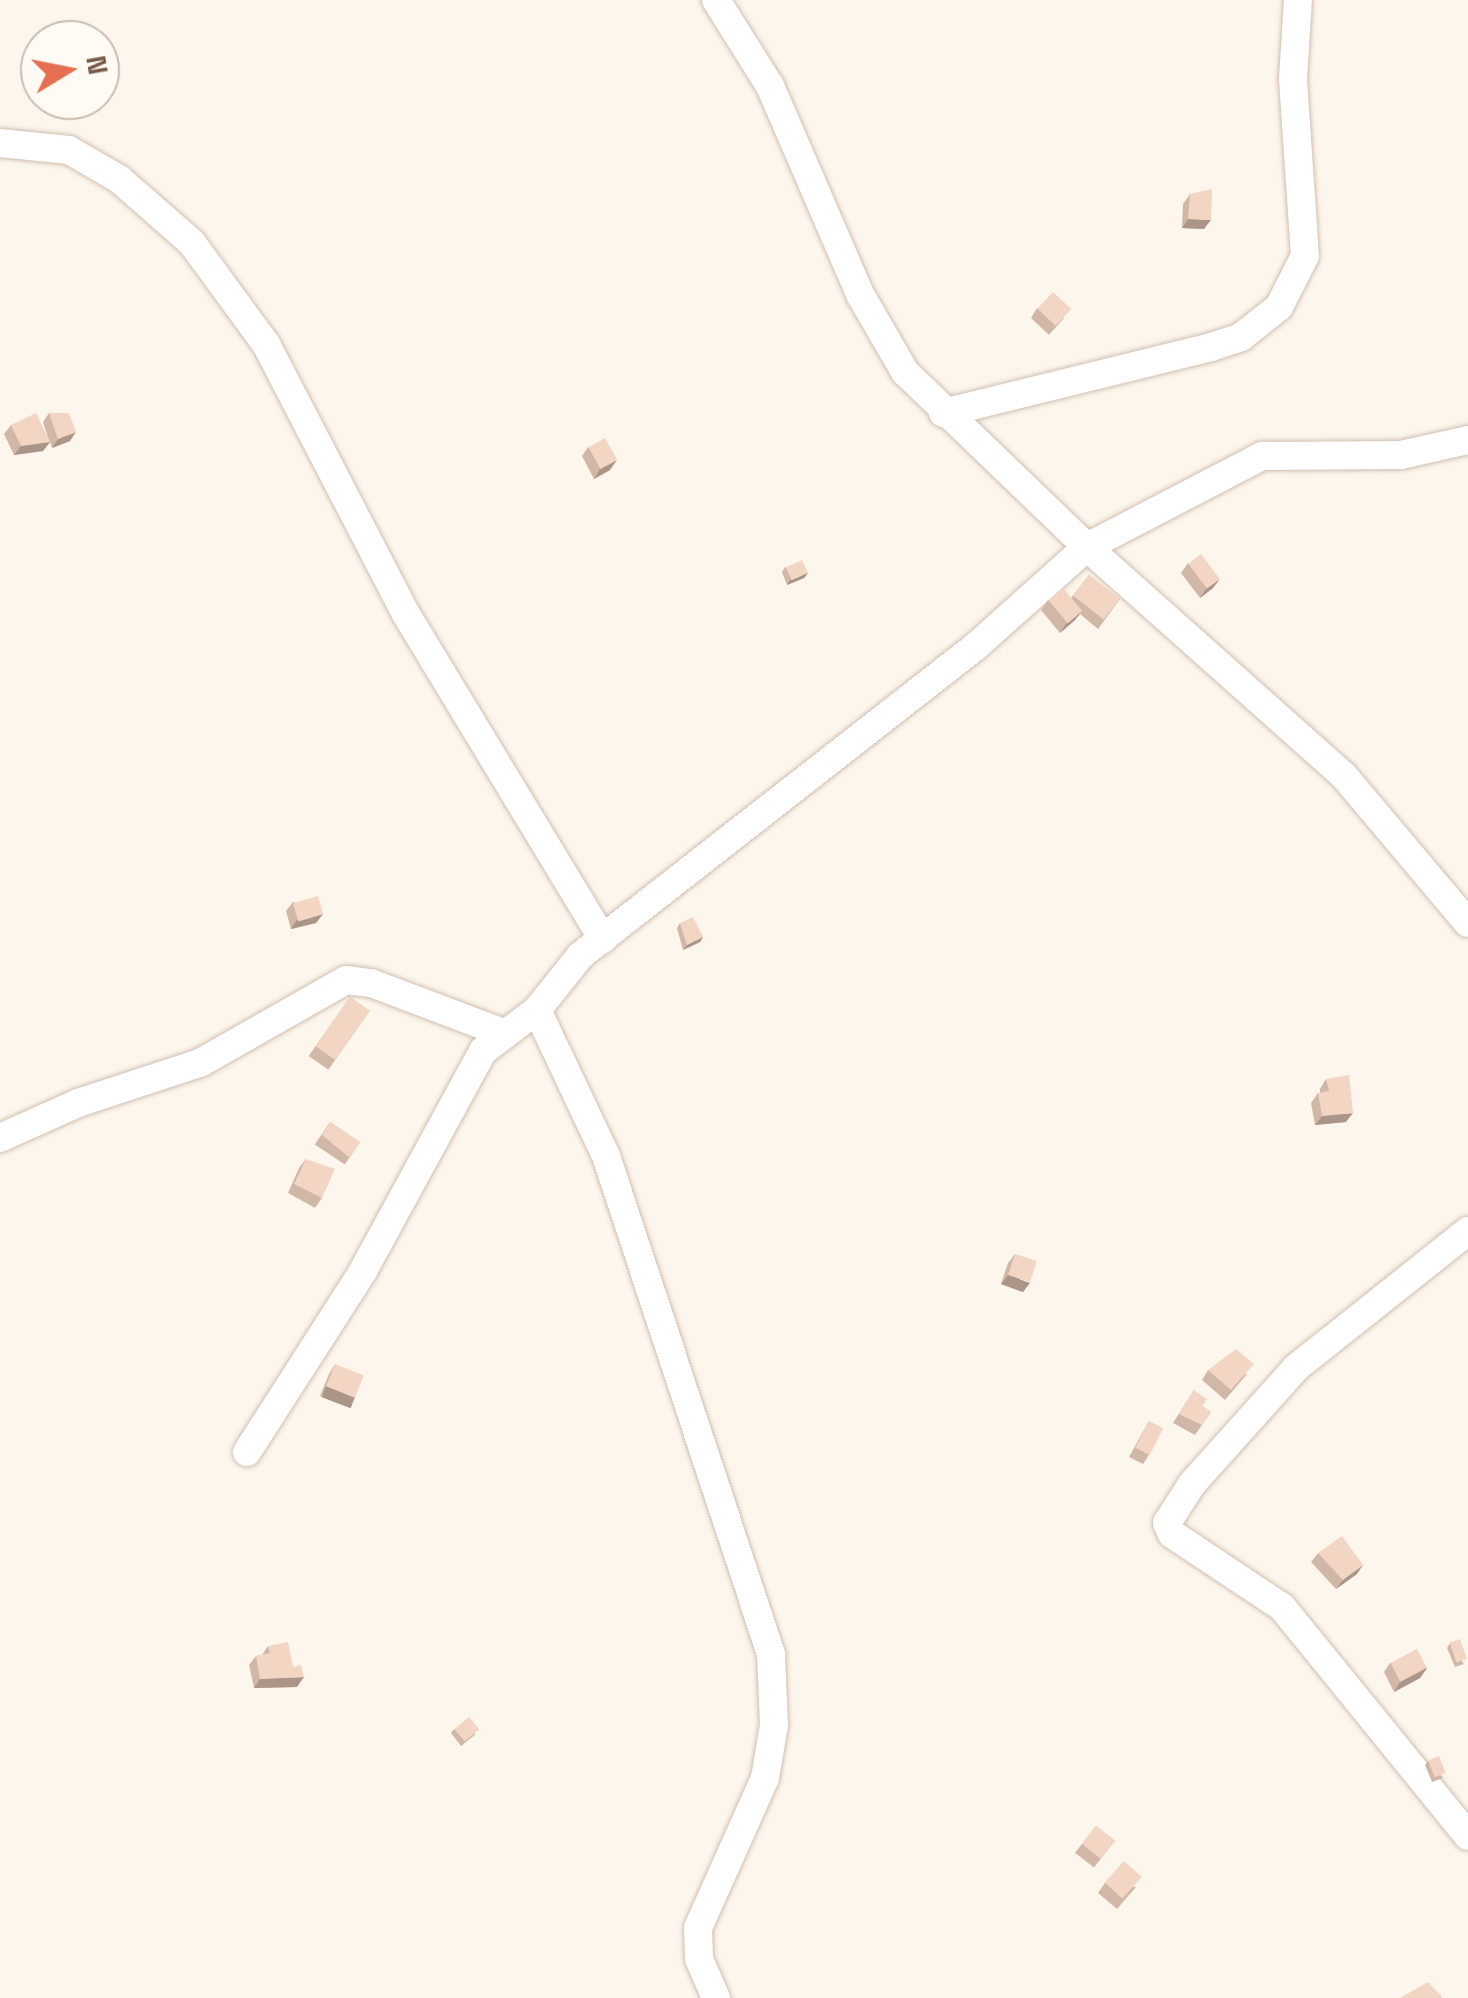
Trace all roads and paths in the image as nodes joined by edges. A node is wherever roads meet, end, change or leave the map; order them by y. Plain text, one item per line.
1 (716, 0) edge
2 (1298, 0) edge
3 (0, 144) edge
4 (943, 413) junction
5 (1468, 440) edge
6 (1086, 547) junction
7 (1468, 923) edge
8 (602, 939) junction
9 (537, 1010) junction
10 (506, 1034) junction
11 (0, 1138) edge
12 (1468, 1231) edge
13 (247, 1452) dead end
14 (1468, 1836) edge
15 (699, 1959) junction
16 (692, 1998) edge
17 (716, 1998) edge

1 - 4 street
2 - 4 street
3 - 8 street
4 - 6 street
5 - 6 street
6 - 7 street
6 - 8 street
8 - 9 street
9 - 10 street
9 - 15 street
10 - 11 street
10 - 13 street
12 - 14 street
15 - 16 street
15 - 17 street

